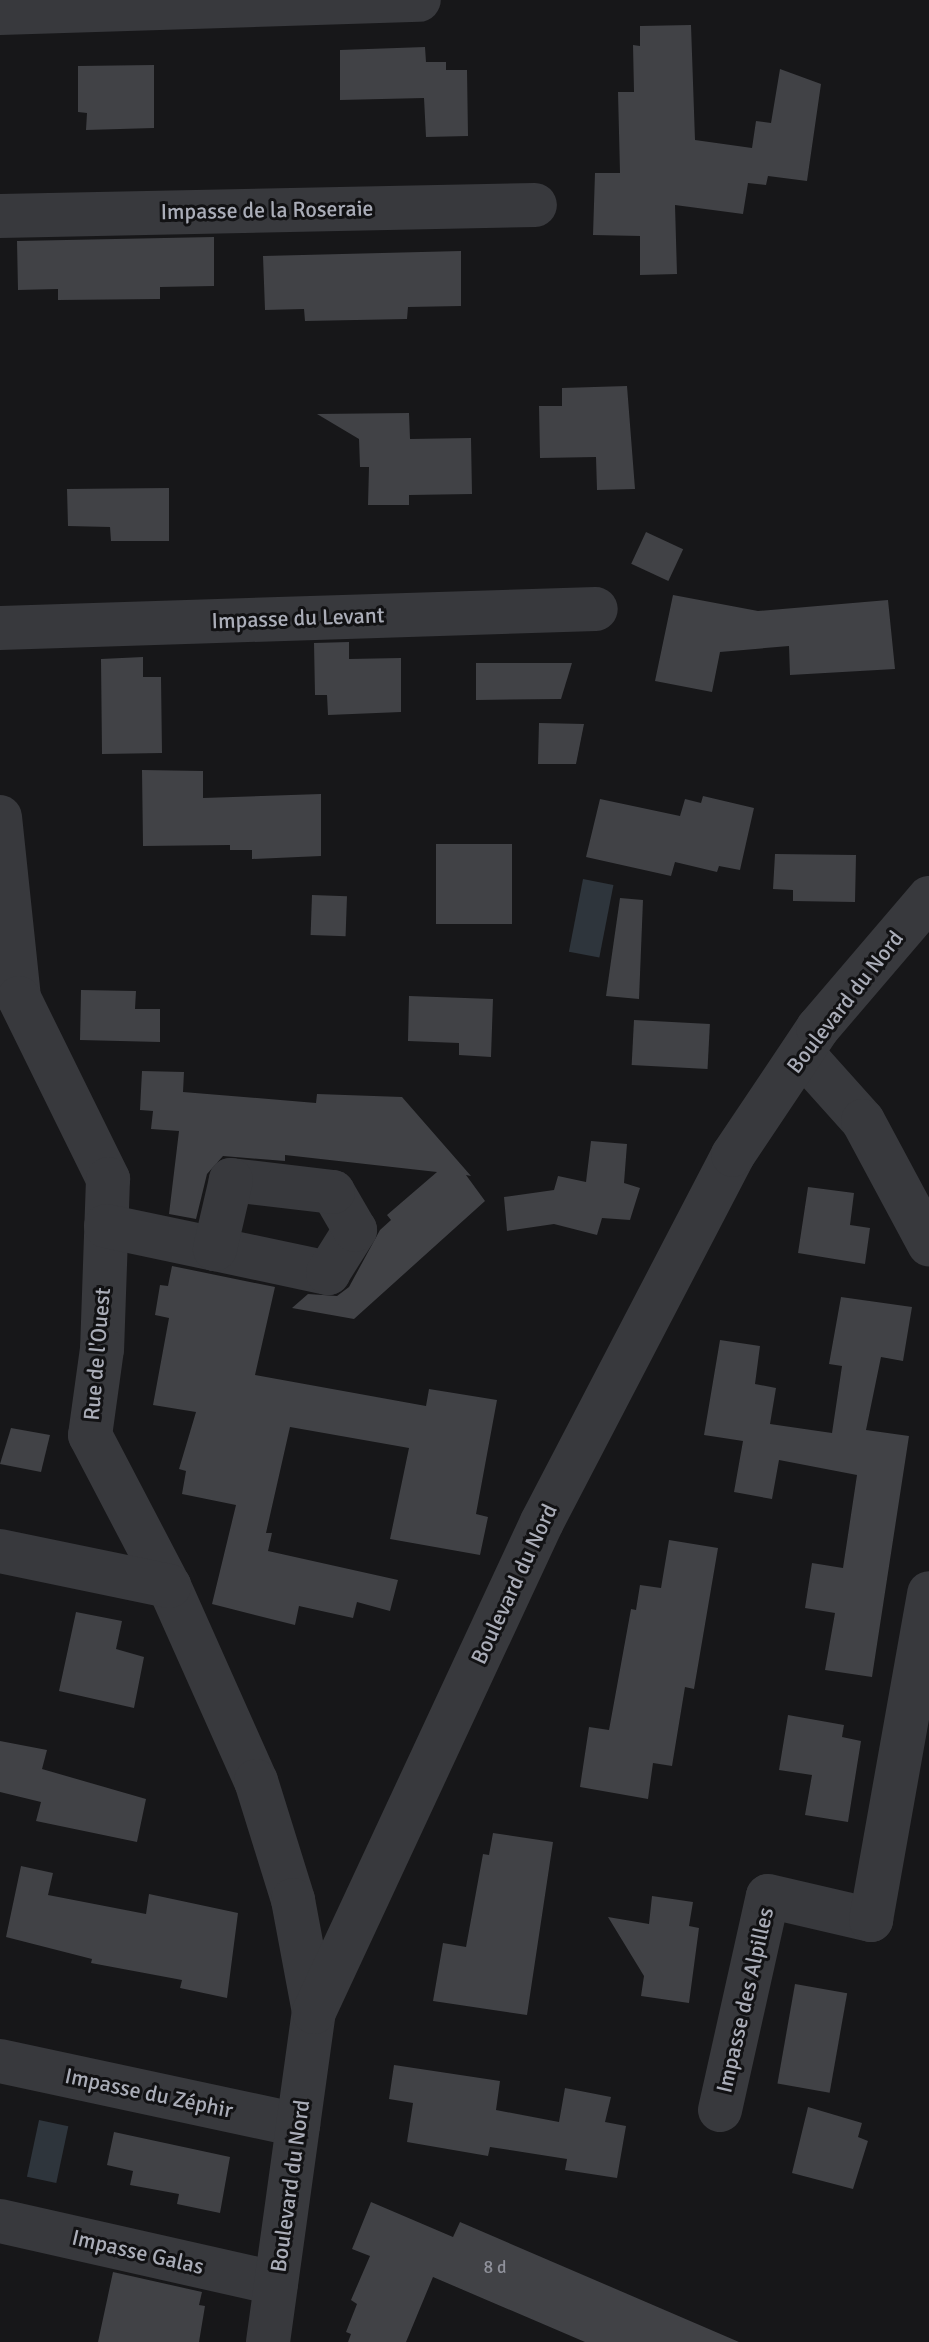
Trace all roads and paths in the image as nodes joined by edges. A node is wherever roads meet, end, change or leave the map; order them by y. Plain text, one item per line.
1 (419, 0) edge
2 (0, 13) edge
3 (535, 205) dead end
4 (0, 216) edge
5 (596, 609) dead end
6 (0, 628) edge
7 (0, 817) edge
8 (929, 898) edge
9 (802, 1053) junction
10 (106, 1226) junction
11 (929, 1244) edge
12 (215, 1249) dead end
13 (0, 1551) edge
14 (169, 1586) junction
15 (929, 1593) edge
16 (314, 2012) junction
17 (0, 2061) edge
18 (720, 2110) dead end
19 (298, 2125) junction
20 (0, 2221) edge
21 (276, 2283) junction
22 (268, 2342) edge

1 - 2 street
3 - 4 street, Impasse de la Roseraie
5 - 6 street, Impasse du Levant
7 - 10 street, Rue de l'Ouest
8 - 9 street, Boulevard du Nord
9 - 11 street
9 - 16 street, Boulevard du Nord
10 - 12 street
10 - 14 street, Rue de l'Ouest
13 - 14 street
14 - 16 street, Rue de l'Ouest
15 - 18 street, Impasse des Alpilles
16 - 19 street, Boulevard du Nord
17 - 19 street, Impasse du Zéphir
19 - 21 street, Boulevard du Nord
20 - 21 street, Impasse Galas
21 - 22 street, Boulevard du Nord

